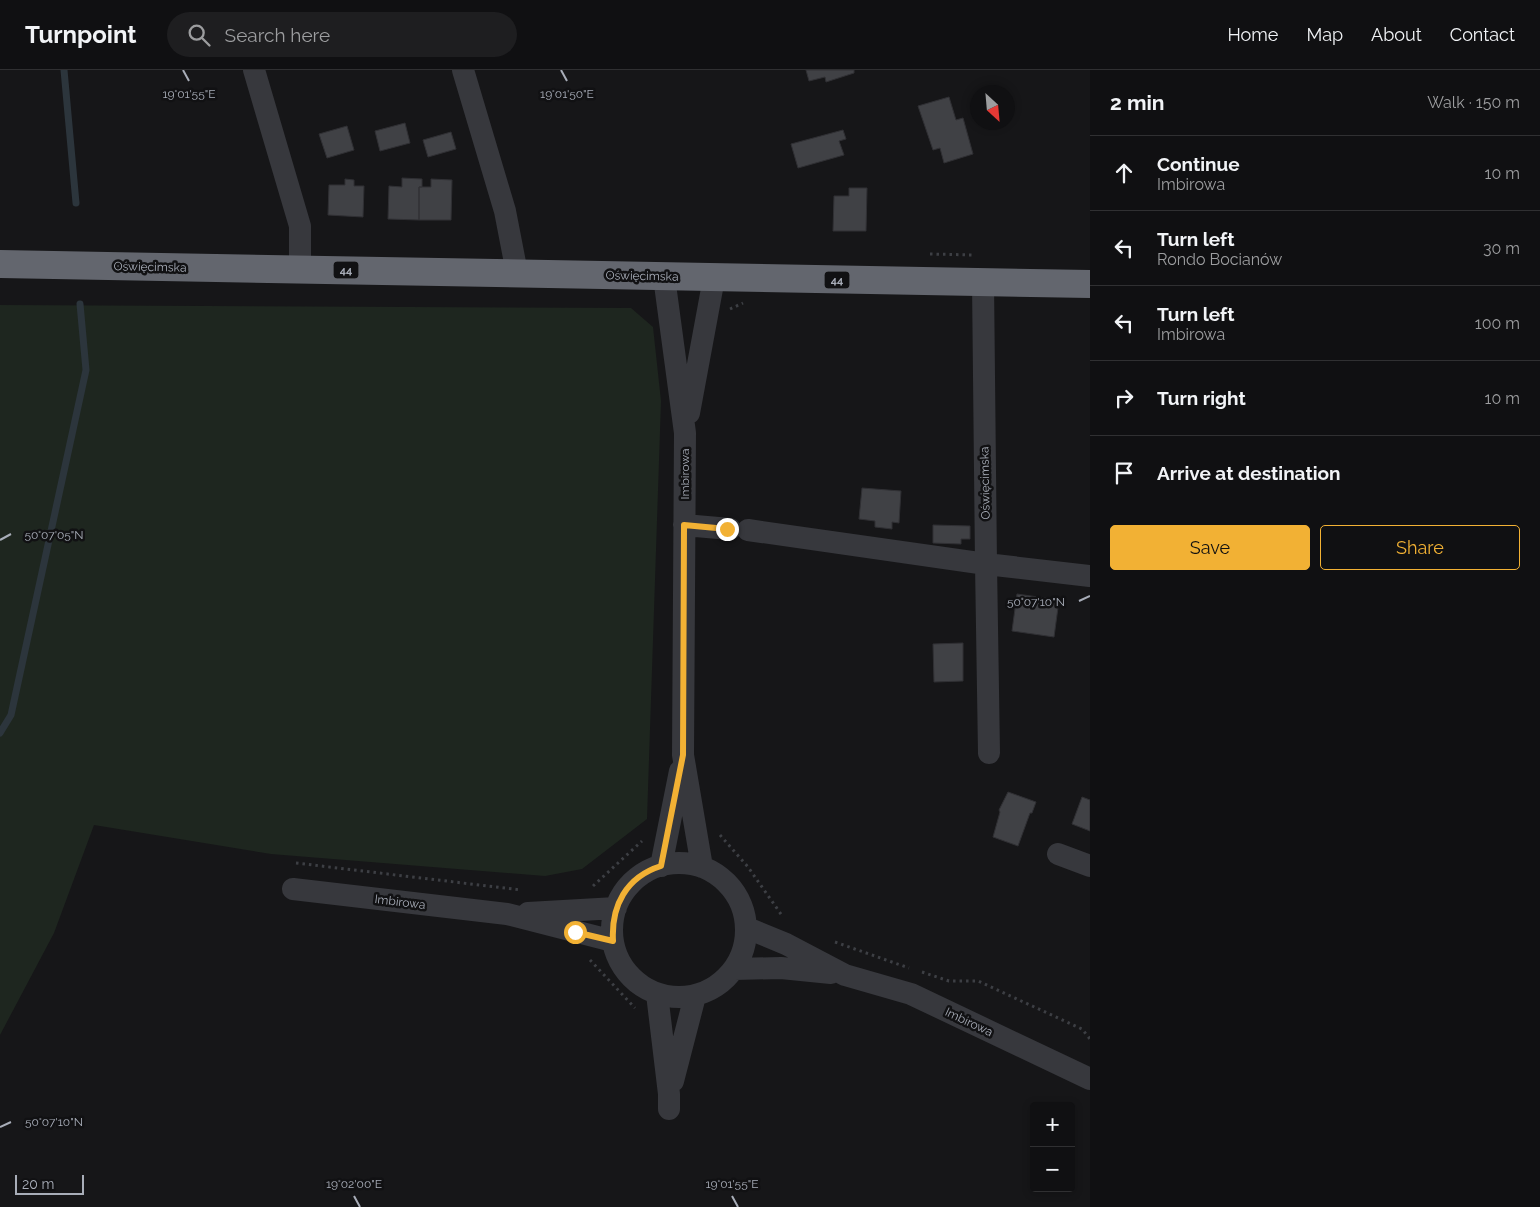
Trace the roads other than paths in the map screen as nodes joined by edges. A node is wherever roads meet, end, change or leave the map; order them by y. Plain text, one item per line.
1 (254, 70) edge
2 (463, 70) edge
3 (0, 264) edge
4 (300, 269) junction
5 (517, 273) junction
6 (664, 277) junction
7 (714, 278) junction
8 (983, 282) junction
9 (1090, 284) edge
10 (685, 433) junction
11 (684, 525) junction
12 (986, 564) junction
13 (1090, 576) edge
14 (989, 753) dead end
15 (683, 755) junction
16 (1058, 854) dead end
17 (661, 866) junction
18 (1090, 866) edge
19 (702, 867) junction
20 (293, 889) dead end
21 (616, 908) junction
22 (507, 914) junction
23 (747, 928) junction
24 (613, 941) junction
25 (734, 969) junction
26 (845, 974) junction
27 (657, 994) junction
28 (695, 996) junction
29 (1090, 1079) edge

1 - 4 street
2 - 5 street
3 - 4 highway, Oświęcimska / 44
4 - 5 highway, Oświęcimska / 44
5 - 6 highway, Oświęcimska / 44
6 - 7 highway, Oświęcimska / 44
6 - 10 street, Imbirowa
7 - 8 highway, Oświęcimska / 44
7 - 10 street, Imbirowa
8 - 9 highway, Oświęcimska / 44
8 - 12 street, Oświęcimska
10 - 11 street, Imbirowa
11 - 12 street
11 - 15 street, Imbirowa
12 - 13 street
12 - 14 street, Oświęcimska
15 - 17 street, Imbirowa
15 - 19 street, Imbirowa
16 - 18 street
17 - 19 street
17 - 21 street
19 - 23 street
20 - 22 street, Imbirowa
21 - 22 street, Imbirowa
21 - 24 street
22 - 24 street, Imbirowa
23 - 25 street
23 - 26 street, Imbirowa
24 - 27 street
25 - 26 street, Imbirowa
25 - 28 street
26 - 29 street, Imbirowa
27 - 28 street
27 - 28 street

